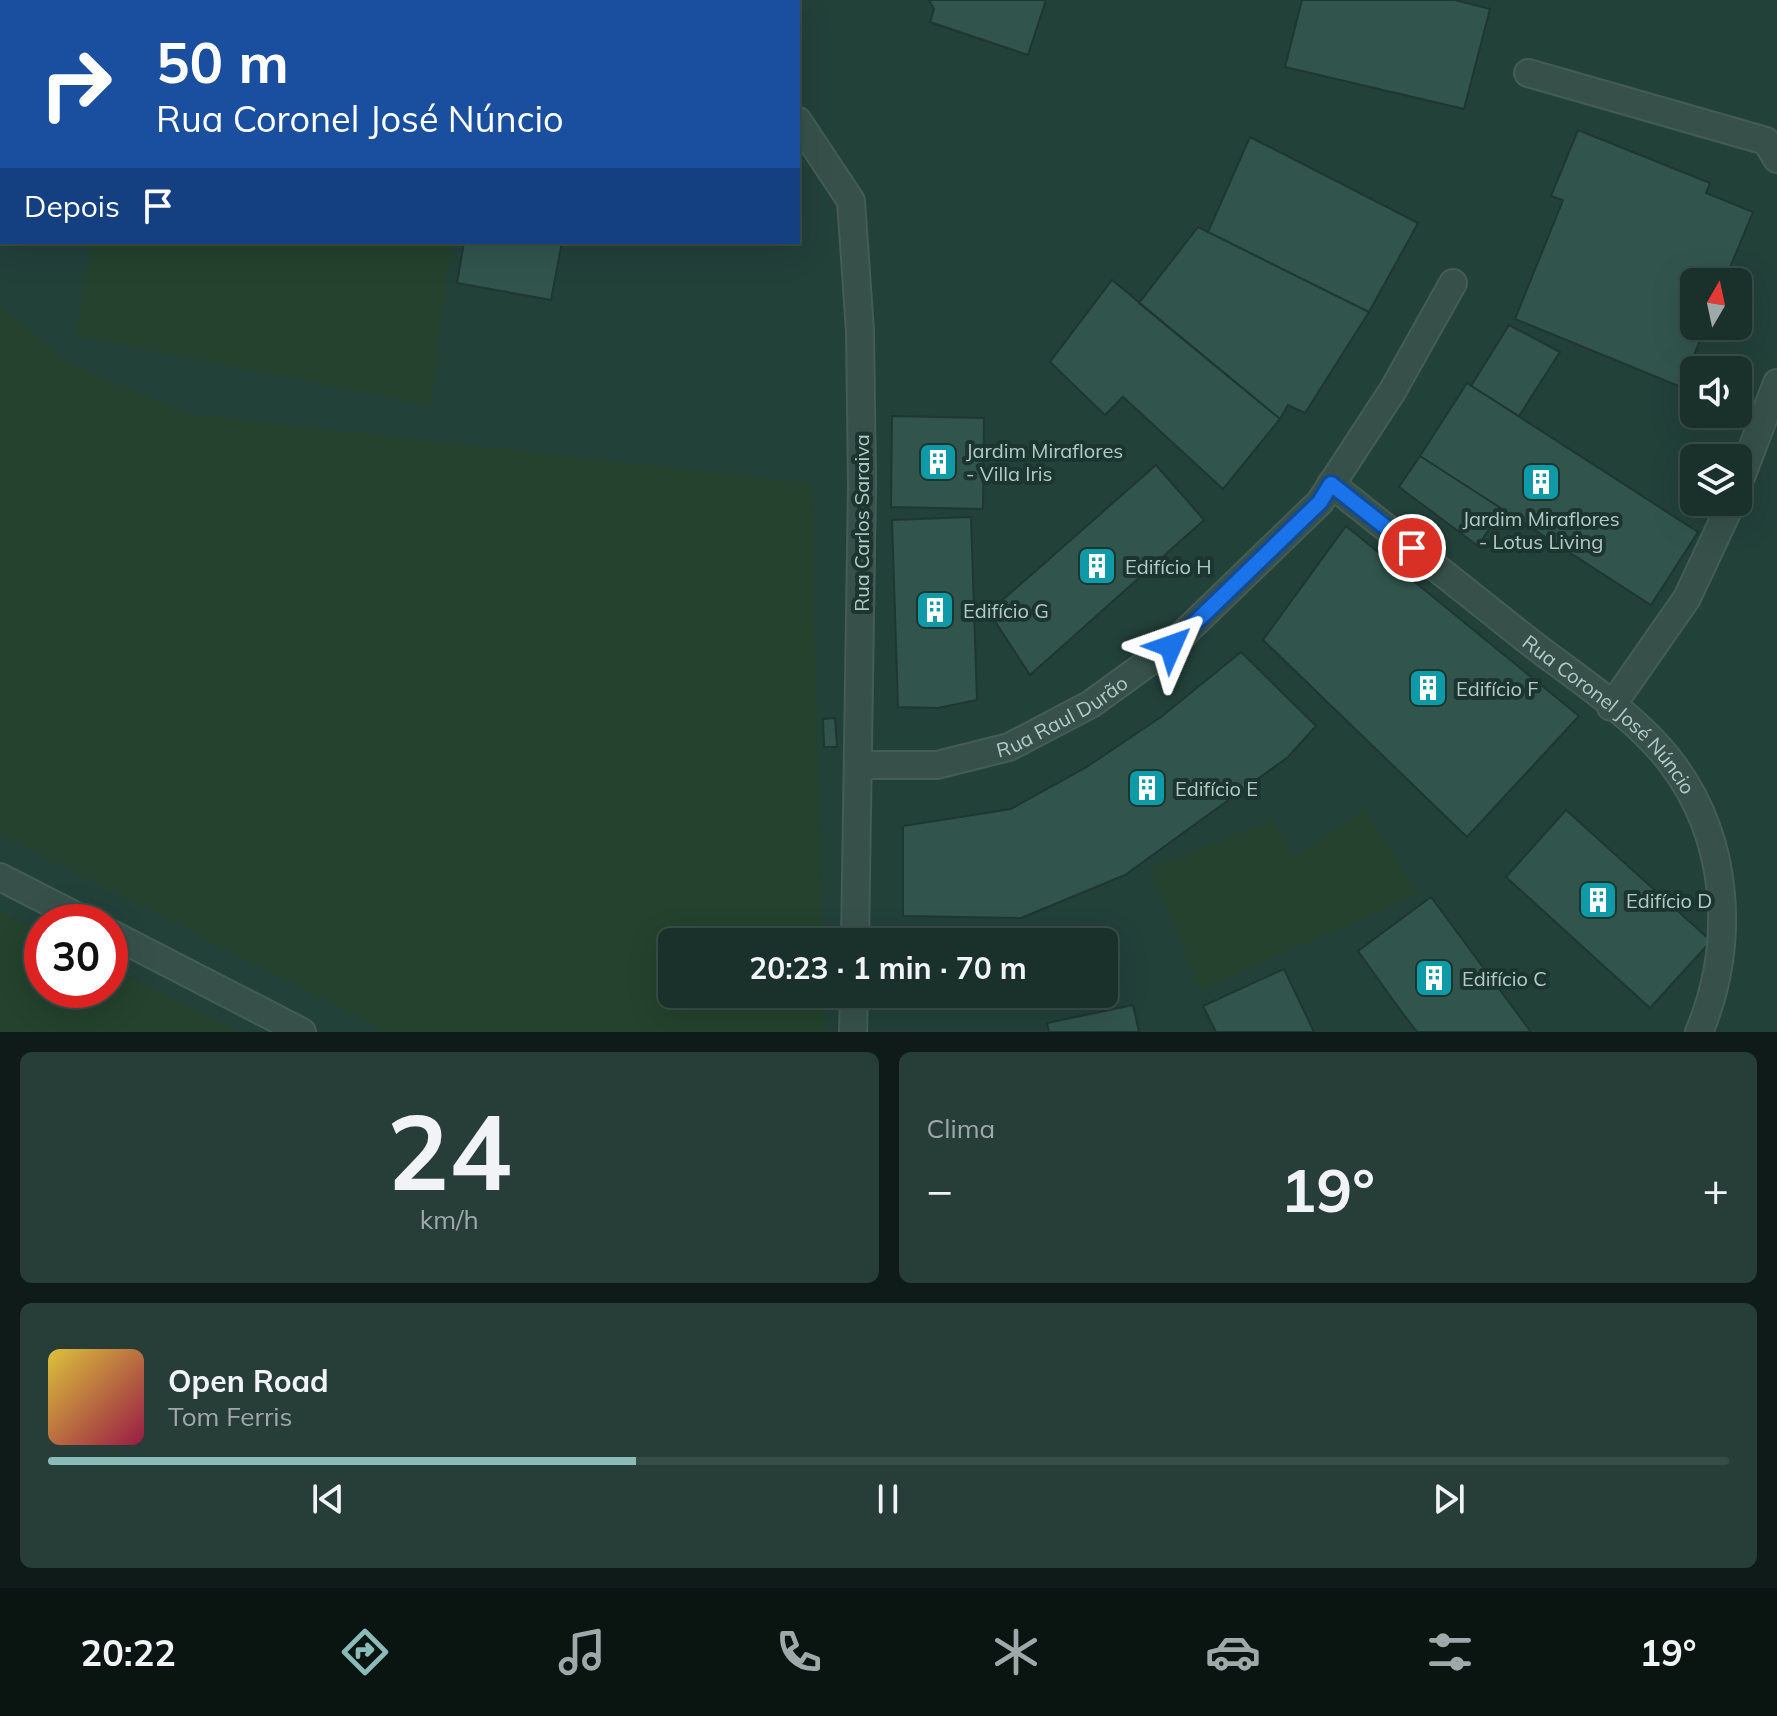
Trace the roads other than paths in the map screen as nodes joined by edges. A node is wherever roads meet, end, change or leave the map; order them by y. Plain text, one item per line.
1 (1528, 73) dead end
2 (800, 124) edge
3 (1773, 144) edge
4 (1453, 283) dead end
5 (1777, 383) edge
6 (1752, 448) edge
7 (1331, 484) junction
8 (1725, 516) edge
9 (1611, 707) junction
10 (860, 765) junction
11 (0, 877) edge
12 (53, 904) edge
13 (855, 928) edge
14 (128, 942) edge
15 (854, 1008) edge
16 (302, 1032) edge
17 (853, 1032) edge
18 (1699, 1032) edge

1 - 3 street
2 - 10 street, Rua Carlos Saraiva
4 - 7 street, Rua Raul Durão
5 - 6 street
7 - 9 street, Rua Coronel José Núncio
7 - 10 street, Rua Raul Durão
8 - 9 street
9 - 18 street, Rua Coronel José Núncio
10 - 13 street, Rua Carlos Saraiva
11 - 12 street
14 - 16 street
15 - 17 street

